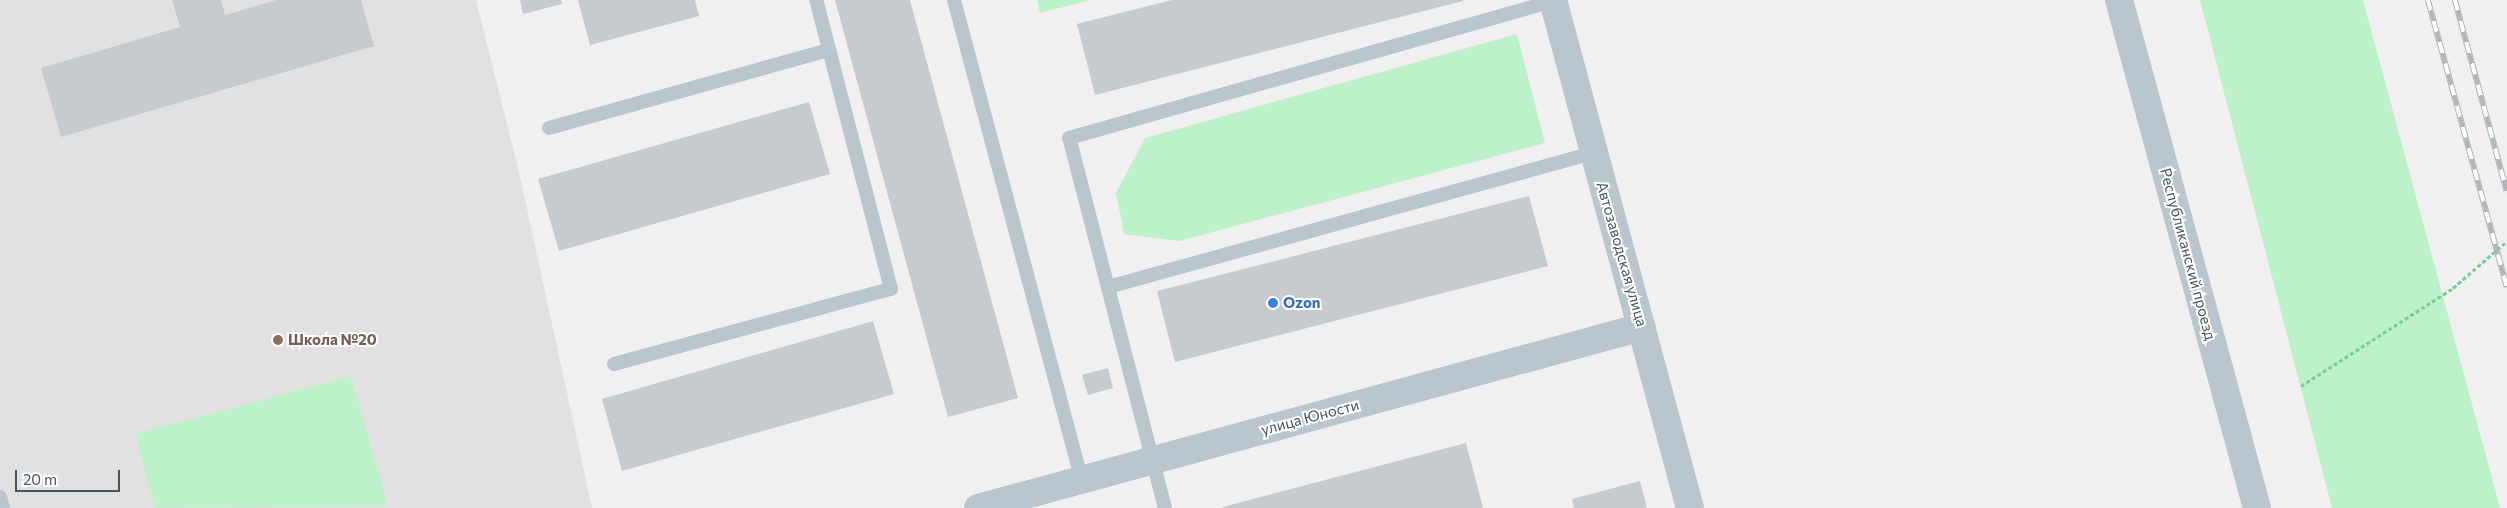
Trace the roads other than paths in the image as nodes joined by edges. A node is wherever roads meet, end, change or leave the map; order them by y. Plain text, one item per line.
1 (816, 0) edge
2 (954, 0) edge
3 (1553, 0) edge
4 (2119, 0) edge
5 (829, 50) junction
6 (549, 128) dead end
7 (1593, 152) junction
8 (1108, 287) junction
9 (1642, 327) junction
10 (614, 364) dead end
11 (1152, 460) junction
12 (1082, 481) junction
13 (0, 497) edge
14 (3, 508) edge
15 (978, 508) edge
16 (1165, 508) edge
17 (1690, 508) edge
18 (2257, 508) edge

1 - 5 lane
2 - 12 lane
3 - 7 street, Автозаводская улица
3 - 8 lane
4 - 18 street, Республиканский проезд
5 - 6 lane
5 - 10 lane
7 - 8 lane
7 - 9 street, Автозаводская улица
8 - 11 lane
9 - 11 street, улица Юности
9 - 17 street, Автозаводская улица
11 - 12 street, улица Юности
11 - 16 lane
12 - 15 street, улица Юности
13 - 14 lane

